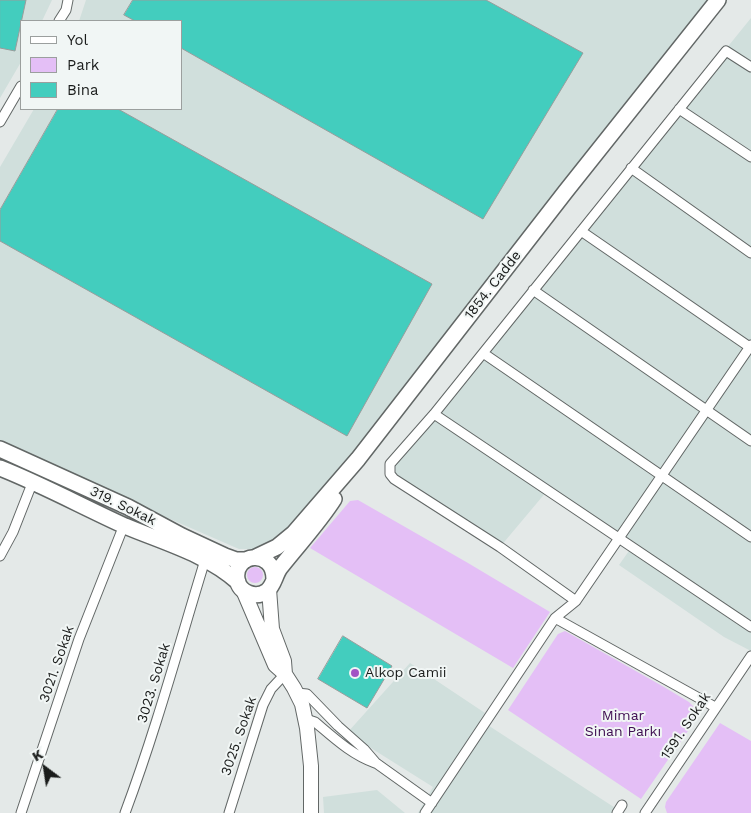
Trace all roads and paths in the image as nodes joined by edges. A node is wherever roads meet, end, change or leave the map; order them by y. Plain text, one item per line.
1 (68, 0) edge
2 (718, 0) edge
3 (60, 20) edge
4 (751, 67) edge
5 (20, 88) edge
6 (679, 109) junction
7 (0, 122) edge
8 (751, 157) edge
9 (631, 168) junction
10 (581, 231) junction
11 (751, 253) edge
12 (533, 290) junction
13 (751, 347) edge
14 (483, 353) junction
15 (706, 410) junction
16 (434, 414) junction
17 (751, 441) edge
18 (0, 449) edge
19 (358, 459) junction
20 (0, 468) edge
21 (662, 475) junction
22 (33, 481) junction
23 (124, 525) junction
24 (751, 537) edge
25 (619, 539) junction
26 (0, 556) edge
27 (251, 558) junction
28 (204, 560) junction
29 (272, 584) junction
30 (241, 586) junction
31 (576, 601) junction
32 (555, 618) junction
33 (751, 627) edge
34 (751, 656) edge
35 (286, 674) junction
36 (297, 693) junction
37 (715, 707) junction
38 (305, 721) junction
39 (338, 726) junction
40 (332, 736) junction
41 (376, 763) junction
42 (432, 803) junction
43 (21, 813) edge
44 (125, 813) edge
45 (229, 813) edge
46 (311, 813) edge
47 (425, 813) edge
48 (645, 813) edge

1 - 3 street
2 - 19 main road, 1854. Cadde
4 - 6 street
5 - 7 street
6 - 8 street
6 - 9 street
9 - 10 street
9 - 11 street
10 - 12 street
10 - 13 street
12 - 14 street
12 - 15 street
13 - 15 street
14 - 16 street
14 - 21 street
15 - 17 street
15 - 21 street
16 - 25 street
16 - 31 street
18 - 27 main road, 319. Sokak
19 - 27 main road, 1854. Cadde
19 - 29 main road
20 - 22 main road, 319. Sokak
21 - 24 street
21 - 25 street
22 - 23 main road, 319. Sokak
22 - 26 street
23 - 28 main road, 319. Sokak
23 - 43 street, 3021. Sokak
25 - 31 street
25 - 33 street
27 - 29 main road
27 - 30 main road
28 - 30 main road, 319. Sokak
28 - 44 street, 3023. Sokak
29 - 30 main road
29 - 35 main road
30 - 35 main road
31 - 32 street
32 - 37 street
32 - 42 street
34 - 37 street, 1591. Sokak
35 - 36 main road
35 - 45 street, 3025. Sokak
36 - 38 main road
36 - 39 street
37 - 48 street, 1591. Sokak
38 - 40 street
38 - 46 main road
39 - 40 street
39 - 41 street
40 - 41 street
41 - 42 street
42 - 47 street

